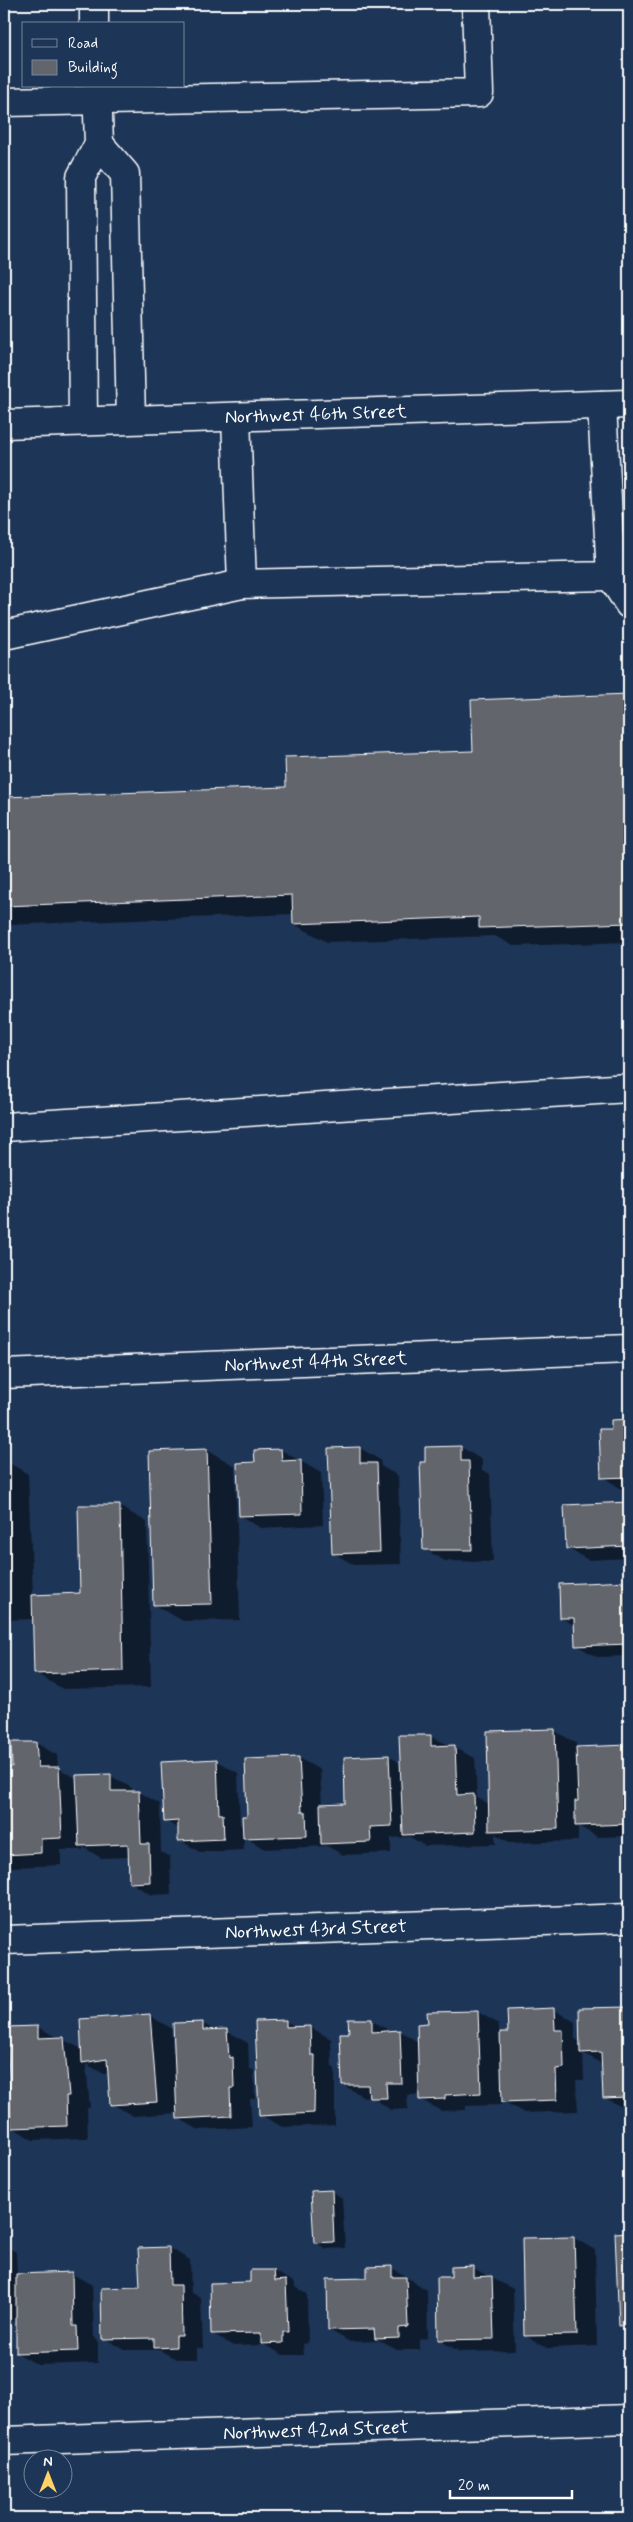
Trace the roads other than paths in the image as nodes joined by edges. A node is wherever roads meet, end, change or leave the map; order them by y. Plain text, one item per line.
1 (94, 4) edge
2 (476, 4) edge
3 (94, 22) edge
4 (97, 93) edge
5 (4, 102) edge
6 (99, 144) junction
7 (629, 404) edge
8 (602, 405) junction
9 (236, 416) junction
10 (131, 419) junction
11 (83, 421) junction
12 (4, 424) edge
13 (611, 576) junction
14 (242, 584) junction
15 (629, 604) edge
16 (4, 635) edge
17 (629, 1088) edge
18 (4, 1127) edge
19 (629, 1349) edge
20 (4, 1374) edge
21 (629, 1918) edge
22 (4, 1940) edge
23 (629, 2419) edge
24 (4, 2441) edge

1 - 3 street
2 - 4 street
4 - 5 street
4 - 6 street
6 - 10 street
6 - 11 street
7 - 8 street, Northwest 46th Street
8 - 9 street, Northwest 46th Street
8 - 13 street
9 - 10 street, Northwest 46th Street
9 - 14 street
10 - 11 street, Northwest 46th Street
11 - 12 street, Northwest 46th Street
13 - 14 street
13 - 15 street
14 - 16 street
17 - 18 street
19 - 20 street, Northwest 44th Street
21 - 22 street, Northwest 43rd Street
23 - 24 street, Northwest 42nd Street

